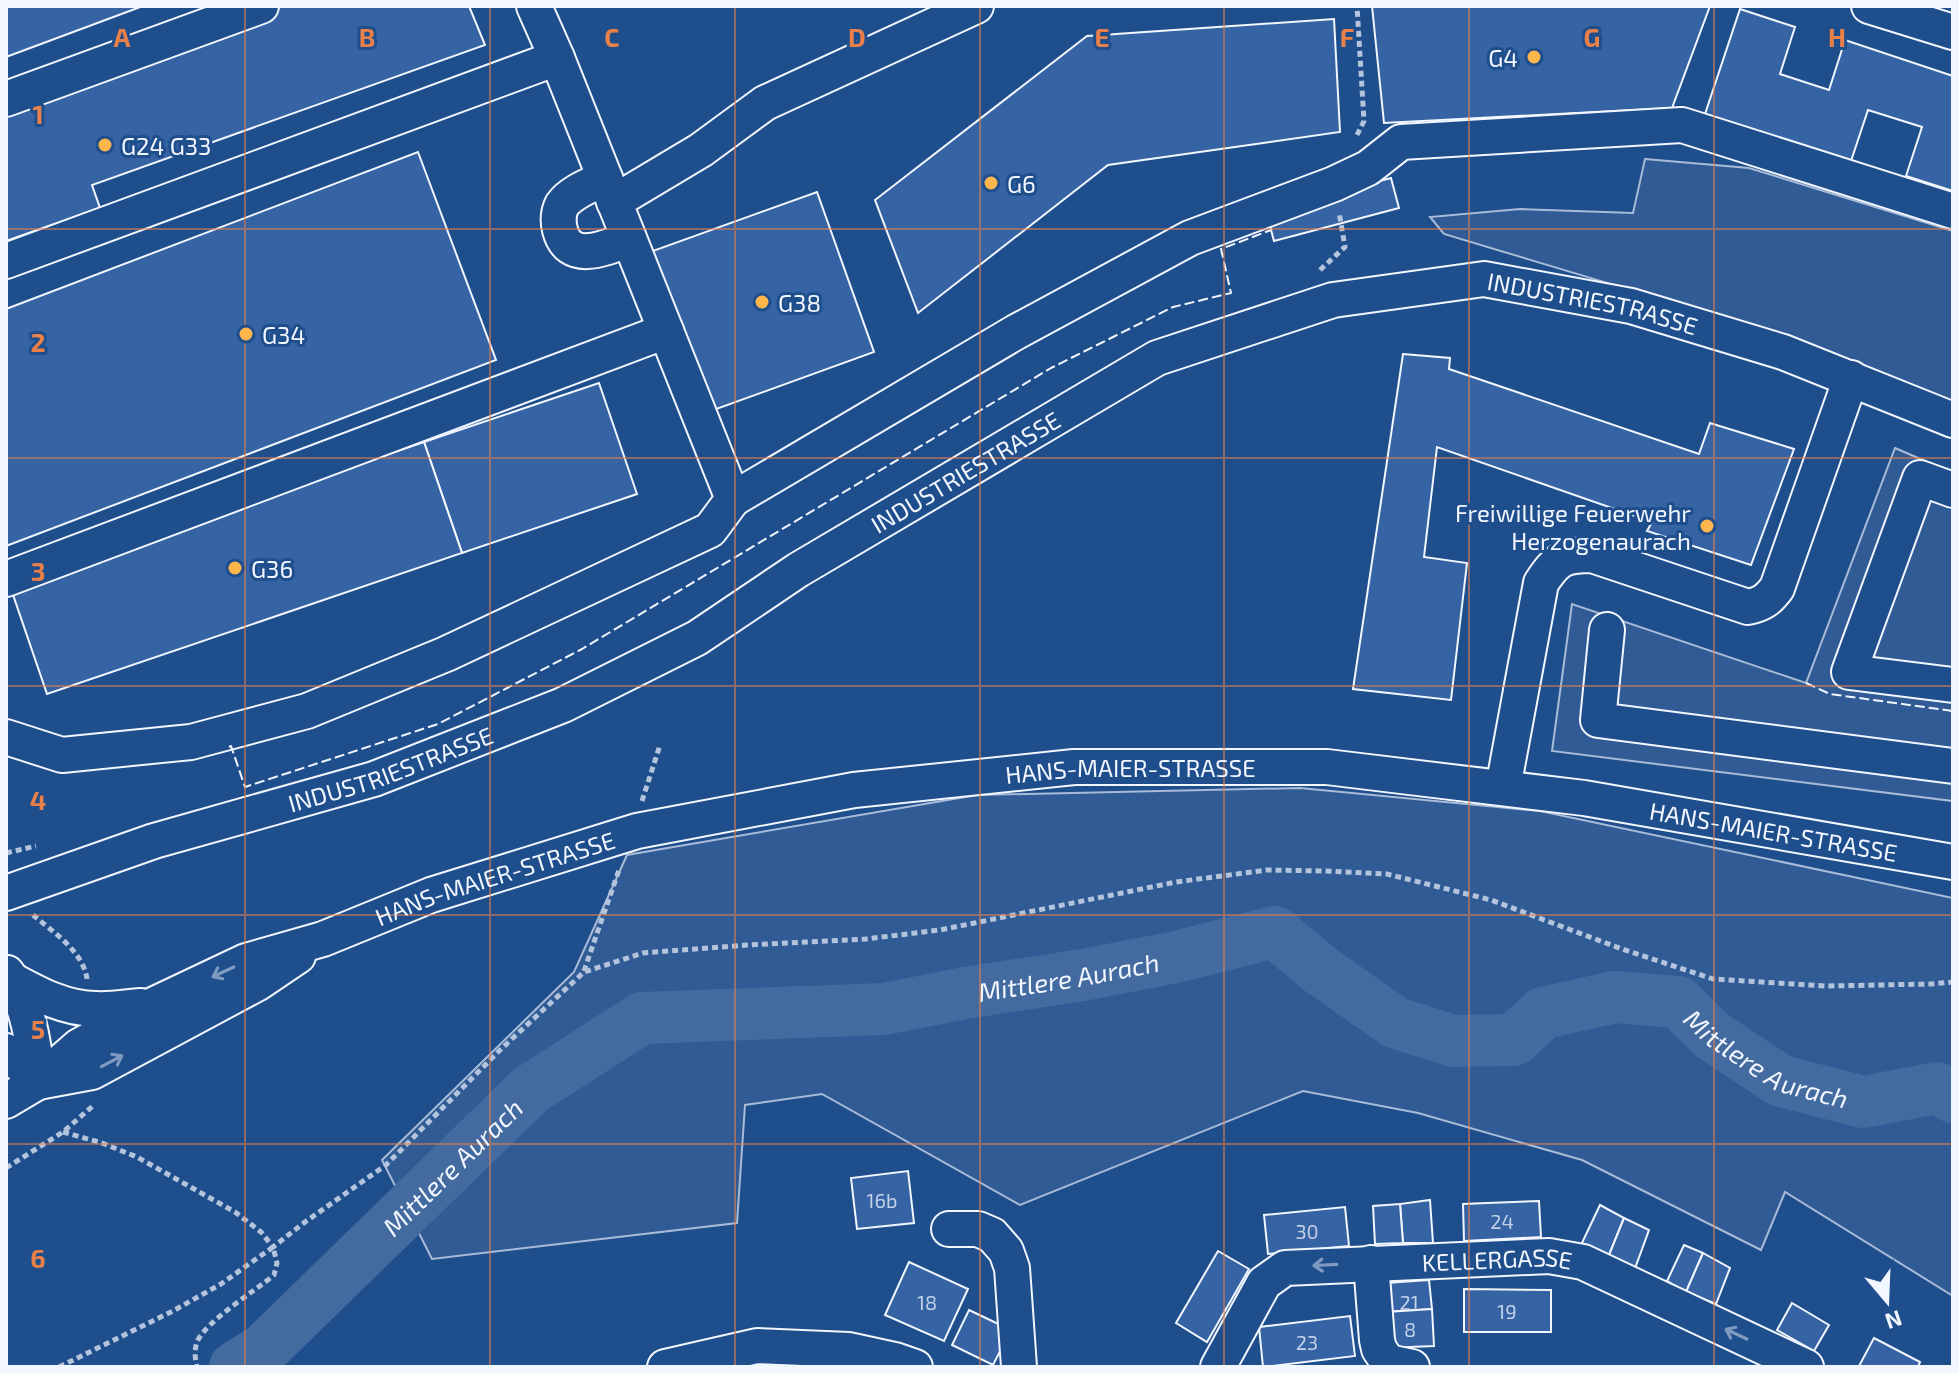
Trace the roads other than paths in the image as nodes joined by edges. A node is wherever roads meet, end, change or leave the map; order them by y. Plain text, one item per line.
1 (261, 6) edge
2 (534, 6) edge
3 (976, 6) edge
4 (1869, 6) edge
5 (1953, 32) edge
6 (557, 58) junction
7 (6, 99) edge
8 (610, 190) junction
9 (1953, 211) edge
10 (629, 239) junction
11 (6, 261) edge
12 (666, 331) junction
13 (1851, 378) junction
14 (1953, 420) edge
15 (1953, 490) edge
16 (733, 499) junction
17 (6, 579) edge
18 (1607, 630) dead end
19 (1953, 685) edge
20 (6, 737) edge
21 (1953, 766) edge
22 (1503, 788) junction
23 (1953, 862) edge
24 (8, 892) edge
25 (323, 939) junction
26 (9, 976) edge
27 (153, 1005) junction
28 (6, 1051) edge
29 (38, 1082) junction
30 (6, 1101) edge
31 (949, 1229) dead end
32 (1371, 1263) junction
33 (665, 1367) edge
34 (915, 1367) edge
35 (1019, 1367) edge
36 (1218, 1367) edge
37 (1412, 1367) edge
38 (1806, 1367) edge

1 - 7 street
2 - 6 street
3 - 8 street
4 - 5 street
6 - 8 street
6 - 11 street
8 - 10 street
8 - 10 street
9 - 16 street
10 - 12 street
12 - 16 street
12 - 17 street
13 - 14 street, INDUSTRIESTRASSE
13 - 22 street
13 - 24 street, INDUSTRIESTRASSE
15 - 19 street
16 - 20 street
18 - 21 street
22 - 23 street, HANS-MAIER-STRASSE
22 - 25 street, HANS-MAIER-STRASSE
25 -> 27 street, HANS-MAIER-STRASSE
29 -> 25 street, HANS-MAIER-STRASSE
26 - 27 street
26 - 29 street
27 - 29 street, HANS-MAIER-STRASSE
28 - 29 street
29 - 30 street, HANS-MAIER-STRASSE
31 - 35 street
32 -> 36 street, KELLERGASSE
32 - 37 street
38 -> 32 street, KELLERGASSE
33 - 34 street

